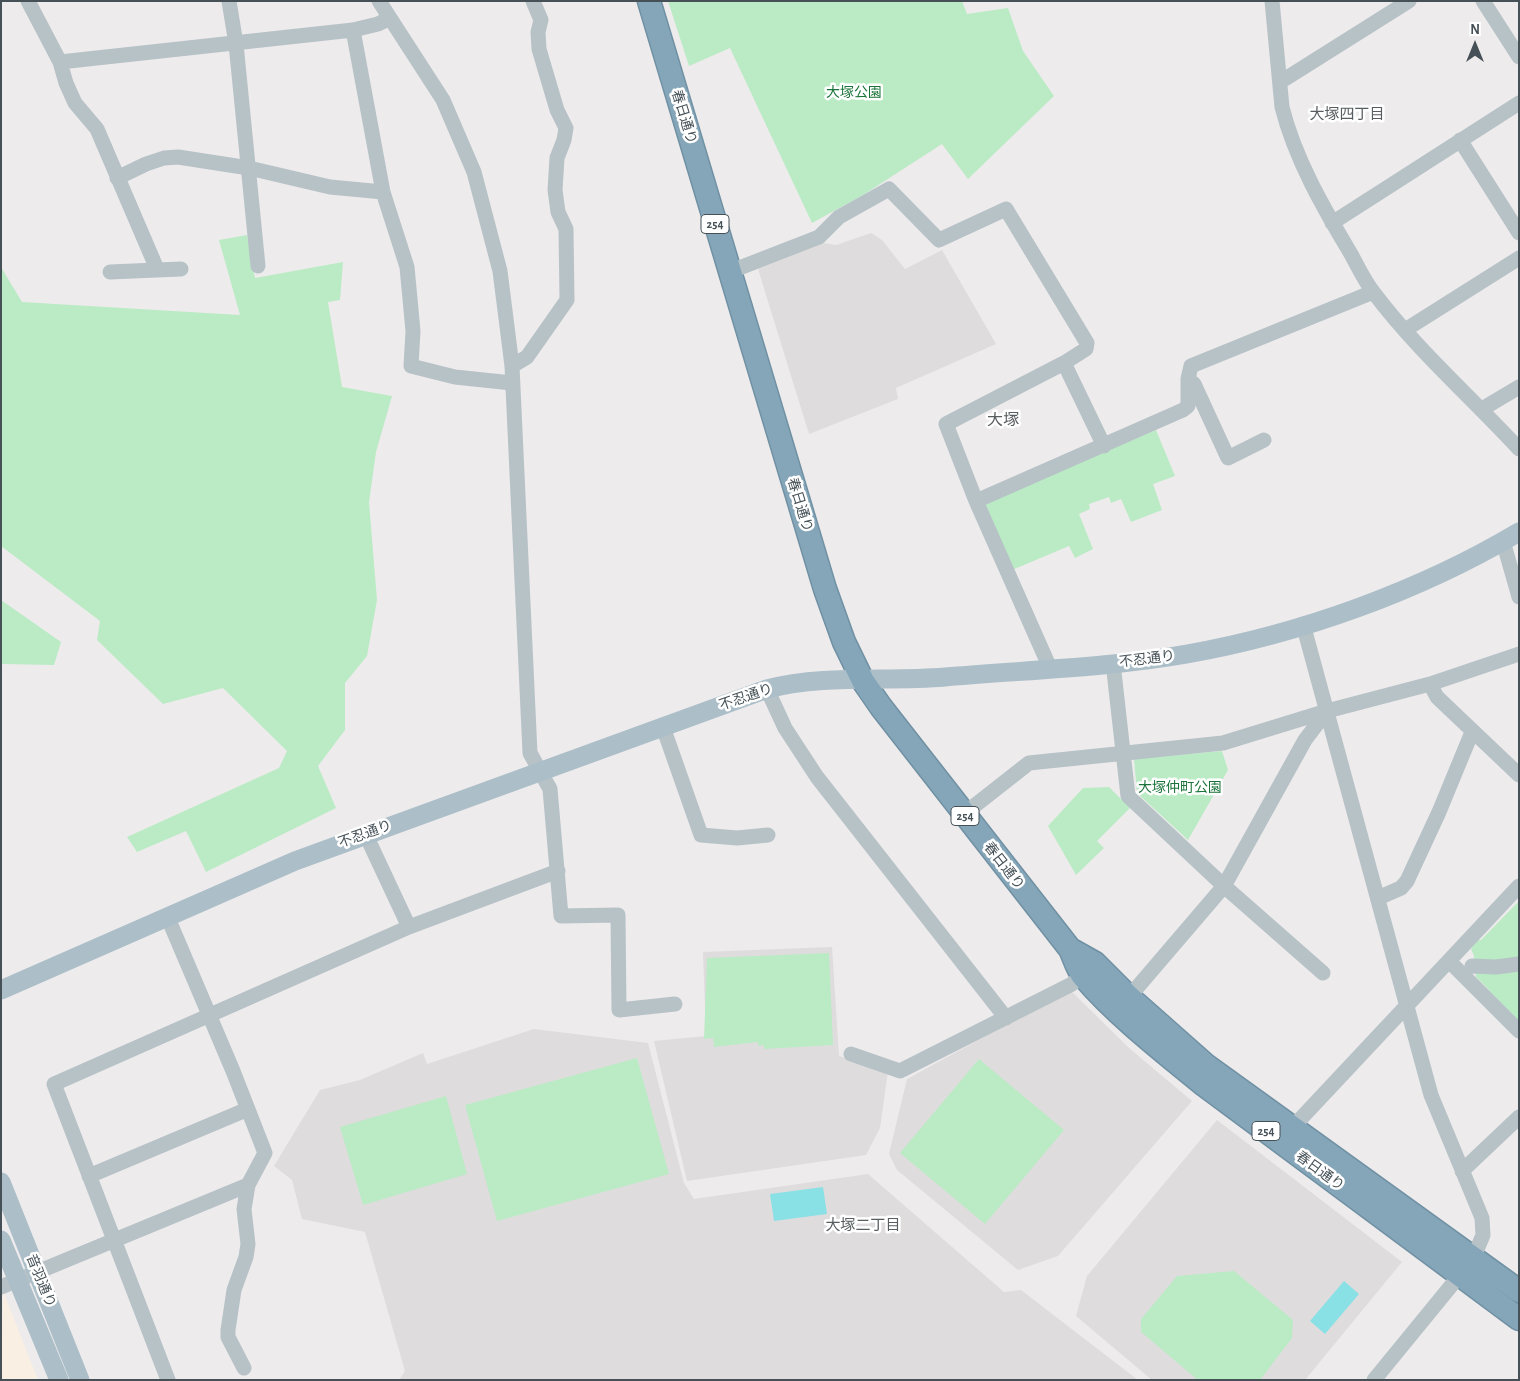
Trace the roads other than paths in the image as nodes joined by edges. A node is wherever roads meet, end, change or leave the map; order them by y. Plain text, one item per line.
1 (28, 1) edge
2 (229, 1) edge
3 (378, 1) edge
4 (533, 1) edge
5 (649, 1) edge
6 (1272, 1) edge
7 (1409, 1) edge
8 (1483, 1) edge
9 (390, 18) junction
10 (354, 30) junction
11 (236, 44) junction
12 (1519, 57) edge
13 (60, 62) junction
14 (1280, 79) junction
15 (1519, 103) edge
16 (1460, 140) junction
17 (249, 168) junction
18 (117, 178) junction
19 (383, 192) junction
20 (1332, 223) junction
21 (1519, 233) edge
22 (1519, 258) edge
23 (258, 266) dead end
24 (157, 270) junction
25 (181, 270) dead end
26 (110, 272) dead end
27 (729, 272) junction
28 (1373, 292) junction
29 (1405, 330) junction
30 (1064, 364) junction
31 (512, 366) junction
32 (1188, 379) junction
33 (512, 382) junction
34 (1519, 387) edge
35 (1482, 409) junction
36 (1264, 440) dead end
37 (1104, 446) junction
38 (1519, 449) edge
39 (976, 501) junction
40 (1511, 537) edge
41 (1519, 597) edge
42 (1303, 624) junction
43 (1519, 654) edge
44 (1113, 663) junction
45 (1050, 668) junction
46 (863, 681) junction
47 (1430, 684) junction
48 (767, 689) junction
49 (1327, 711) junction
50 (663, 727) junction
51 (1472, 732) junction
52 (1124, 752) junction
53 (539, 771) junction
54 (1519, 775) edge
55 (964, 814) junction
56 (365, 833) junction
57 (768, 835) dead end
58 (558, 871) junction
59 (1224, 886) junction
60 (1519, 886) edge
61 (1378, 898) junction
62 (168, 918) junction
63 (409, 927) junction
64 (1070, 949) junction
65 (1449, 961) junction
66 (1519, 964) edge
67 (1472, 966) dead end
68 (1323, 973) dead end
69 (1082, 975) junction
70 (1, 990) edge
71 (1129, 997) junction
72 (675, 1004) dead end
73 (1406, 1005) junction
74 (209, 1015) junction
75 (1006, 1018) junction
76 (1519, 1031) edge
77 (851, 1054) dead end
78 (248, 1109) junction
79 (1519, 1116) edge
80 (1292, 1128) junction
81 (1462, 1171) junction
82 (89, 1176) junction
83 (1, 1182) edge
84 (248, 1184) junction
85 (1, 1240) edge
86 (114, 1240) junction
87 (1467, 1267) junction
88 (37, 1272) junction
89 (10, 1283) edge
90 (1519, 1291) edge
91 (1519, 1319) edge
92 (244, 1368) dead end
93 (58, 1380) edge
94 (80, 1380) edge
95 (168, 1380) edge
96 (1374, 1380) edge

1 - 13 street
2 - 11 street
3 - 9 street
4 - 31 street
5 - 27 highway, 春日通り / 254
6 - 14 street
7 - 14 street
8 - 12 street
9 - 10 street
9 - 31 street
10 - 11 street
10 - 19 street
11 - 13 street
11 - 17 street
13 - 18 street
14 - 20 street
15 - 16 street
16 - 20 street
16 - 21 street
17 - 18 street
17 - 19 street
17 - 23 street
18 - 24 street
19 - 33 street
20 - 28 street
22 - 29 street
24 - 25 street
24 - 26 street
27 - 30 street
27 - 46 highway, 春日通り / 254
28 - 29 street
28 - 32 street
29 - 35 street
30 - 37 street
30 - 39 street
31 - 33 street
32 - 36 street
32 - 37 street
33 - 53 street
34 - 35 street
35 - 38 street
37 - 39 street
39 - 45 street
40 - 41 street
40 - 42 main road, 不忍通り
42 - 44 main road, 不忍通り
42 - 49 street
43 - 47 street
44 - 45 main road, 不忍通り
44 - 52 street
45 - 46 main road, 不忍通り
46 - 48 main road, 不忍通り
46 - 55 highway, 春日通り / 254
47 - 49 street
47 - 51 street
48 - 50 main road, 不忍通り
48 - 75 street
49 - 52 street
49 - 59 street
49 - 61 street
50 - 53 main road, 不忍通り
50 - 57 street
51 - 54 street
51 - 61 street
52 - 55 street
52 - 59 street
53 - 56 main road, 不忍通り
53 - 58 street
55 - 64 highway, 春日通り / 254
56 - 62 main road, 不忍通り
56 - 63 street
58 - 63 street
58 - 72 street
59 - 68 street
59 - 71 street
60 - 65 street
61 - 73 street
62 - 70 main road, 不忍通り
62 - 74 street
63 - 74 street
64 - 69 highway, 春日通り / 254
64 - 71 highway, 春日通り / 254
65 - 73 street
65 - 76 street
66 - 67 street
69 - 75 street
69 - 87 highway, 春日通り / 254
71 - 80 highway, 春日通り / 254
73 - 80 street
73 - 81 street
74 - 78 street
74 - 82 street
75 - 77 street
78 - 82 street
78 - 84 street
79 - 81 street
80 - 87 highway, 春日通り / 254
81 - 87 street
82 - 86 street
83 - 88 main road, 音羽通り
84 - 86 street
84 - 92 street
85 - 89 main road, 音羽通り
86 - 88 street
86 - 95 street
87 - 90 highway, 春日通り / 254
87 - 91 highway, 春日通り / 254
87 - 96 street
88 - 89 street
88 - 94 main road, 音羽通り
89 - 93 main road, 音羽通り

